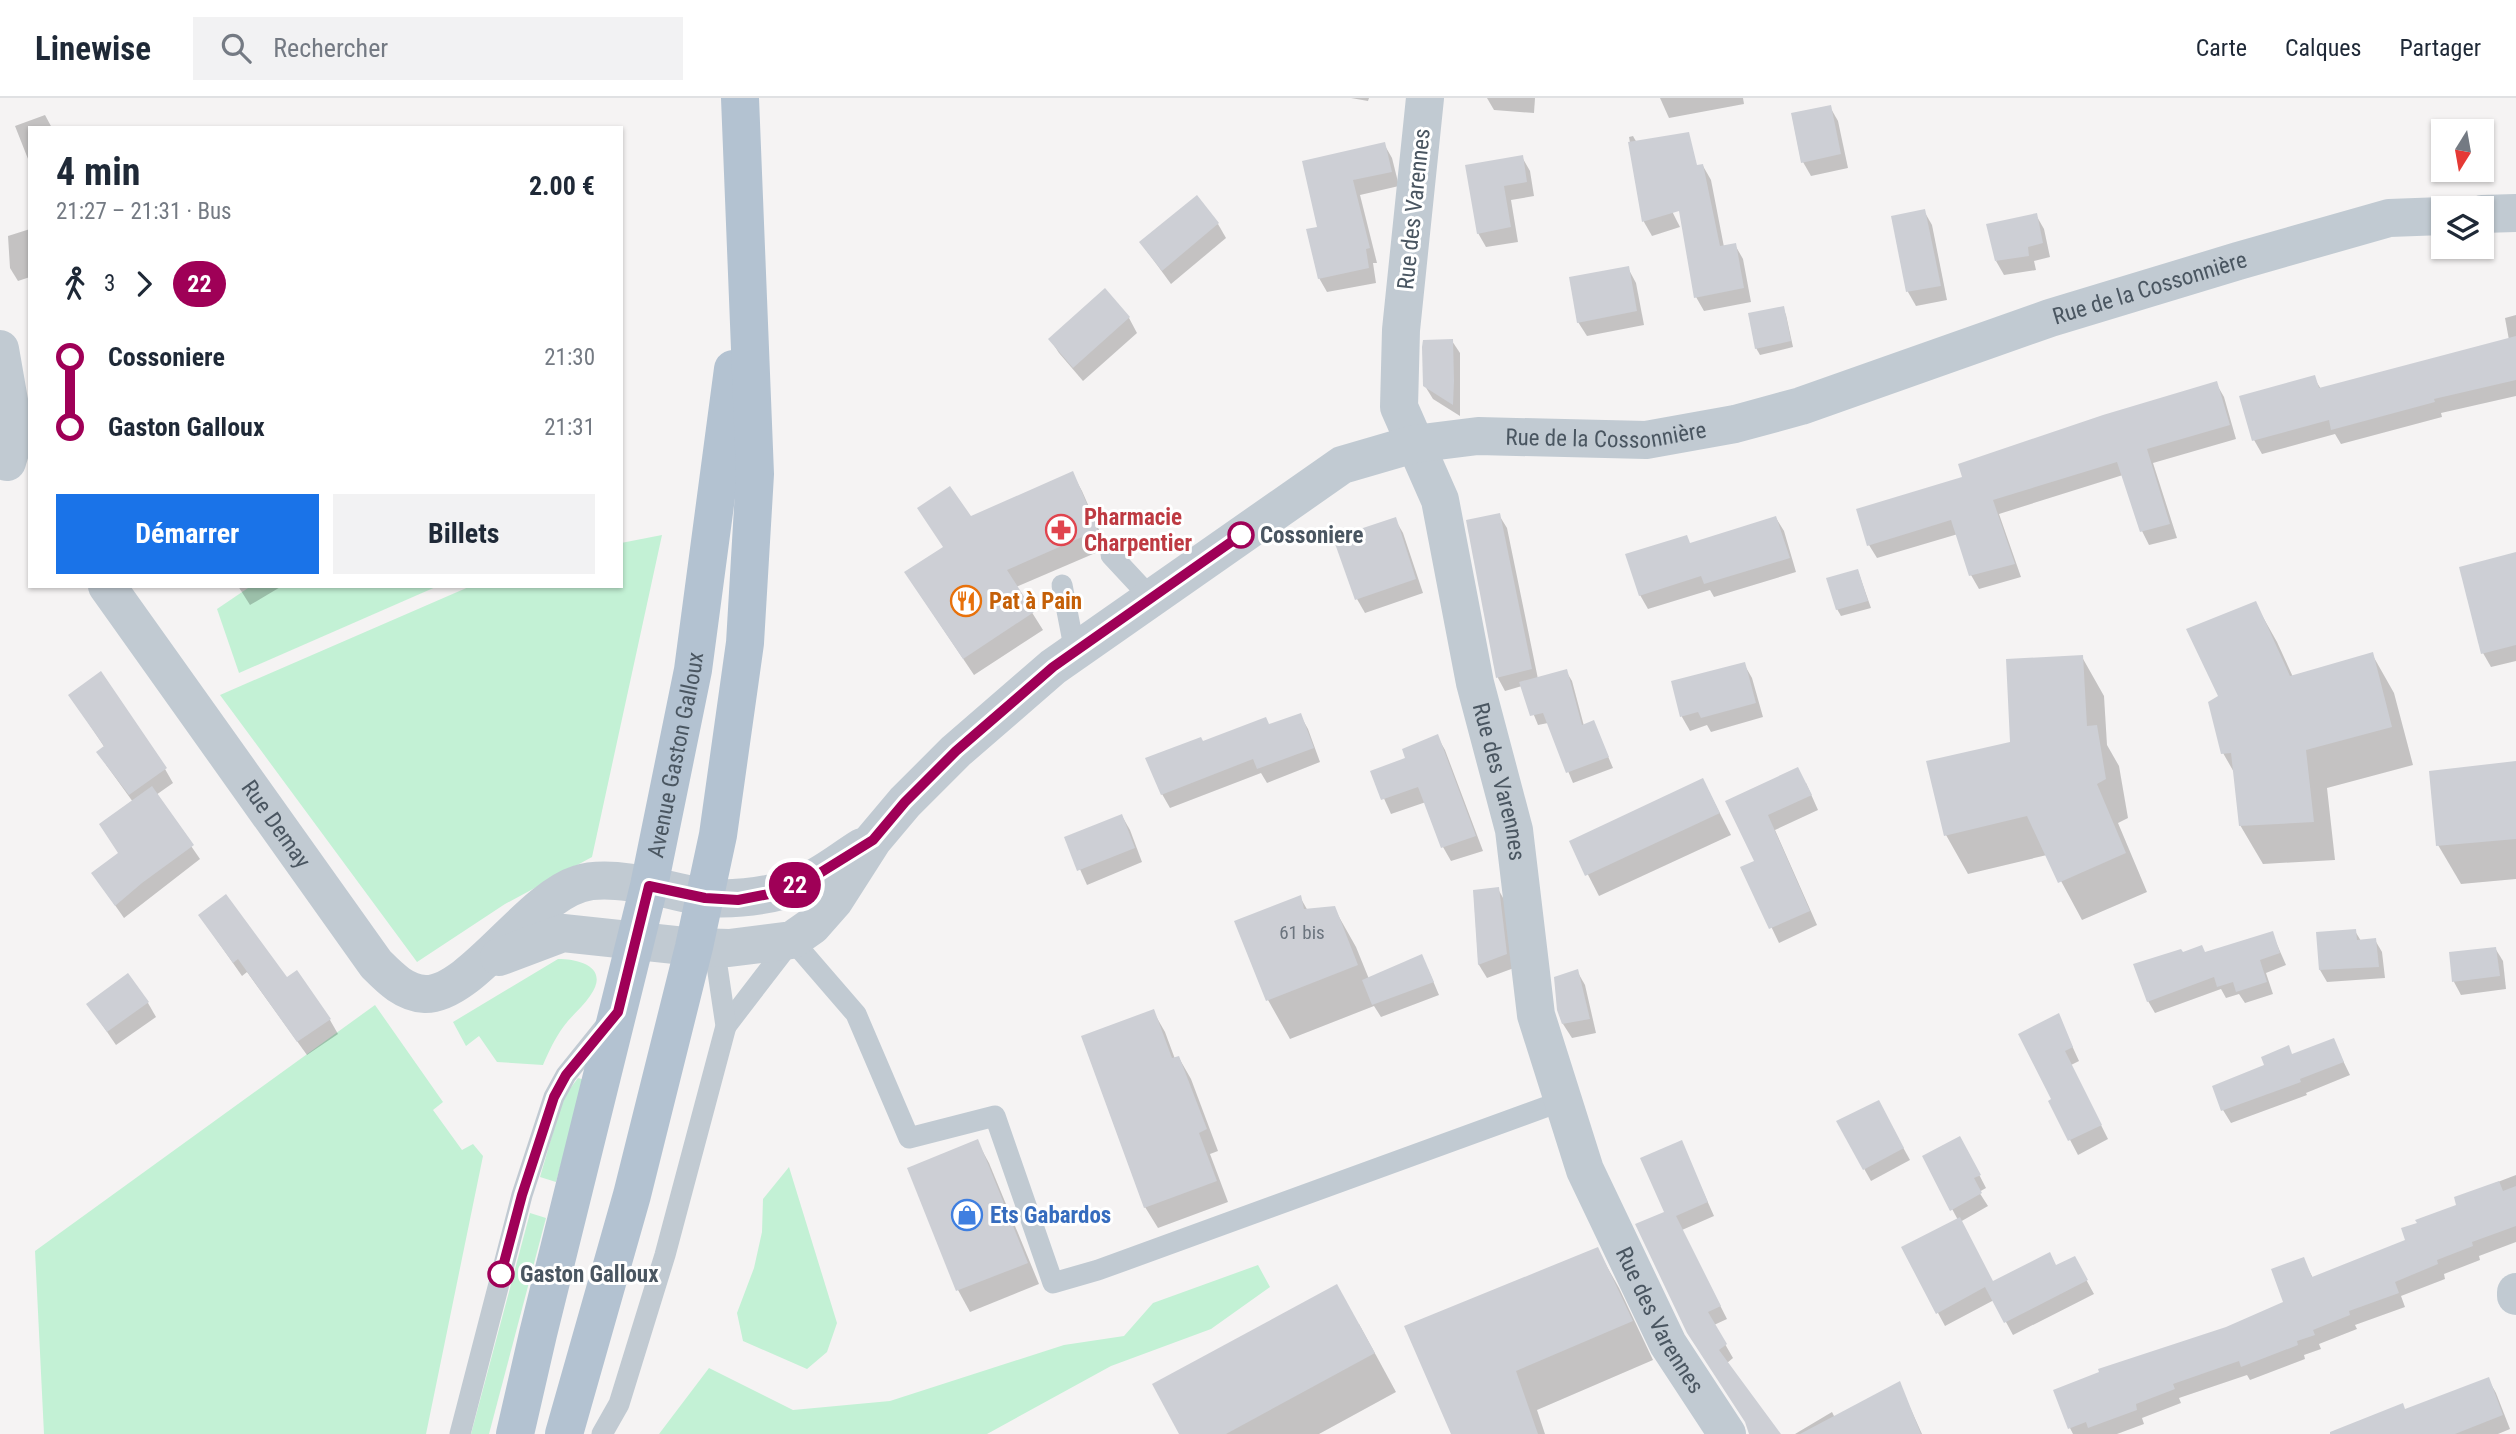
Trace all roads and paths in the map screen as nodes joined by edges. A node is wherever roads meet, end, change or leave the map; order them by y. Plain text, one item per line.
1 (740, 98) edge
2 (1425, 98) edge
3 (2516, 213) edge
4 (2494, 214) edge
5 (2431, 216) edge
6 (746, 270) junction
7 (0, 349) edge
8 (1414, 444) junction
9 (12, 467) edge
10 (1111, 555) dead end
11 (1062, 585) dead end
12 (108, 588) edge
13 (1151, 598) junction
14 (1075, 652) junction
15 (873, 840) junction
16 (649, 886) junction
17 (705, 898) junction
18 (635, 940) junction
19 (792, 940) junction
20 (704, 947) junction
21 (477, 966) junction
22 (618, 1012) junction
23 (726, 1026) junction
24 (1562, 1101) junction
25 (619, 1404) junction
26 (1721, 1432) edge
27 (460, 1434) edge
28 (515, 1434) edge
29 (564, 1434) edge
30 (602, 1434) edge
31 (622, 1434) edge

1 - 6 main road, Avenue Gaston Galloux
2 - 8 street, Rue des Varennes
3 - 4 street
5 - 8 street, Rue de la Cossonnière
6 - 16 main road, Avenue Gaston Galloux
6 - 17 main road, Avenue Gaston Galloux
7 - 9 street
8 - 13 street, Rue de la Cossonnière
8 - 24 street, Rue des Varennes
10 - 13 lane
11 - 14 lane
12 - 21 street, Rue Demay
13 - 14 street, Rue de la Cossonnière
14 - 15 street, Rue de la Cossonnière
15 - 17 street, Rue de la Cossonnière
15 - 19 street, Rue de la Cossonnière
16 - 17 street, Rue de la Cossonnière
16 - 18 main road, Avenue Gaston Galloux
16 - 21 street, Rue Demay
17 - 20 main road, Avenue Gaston Galloux
18 - 20 street, Rue Demay
18 - 21 street, Rue Demay
18 - 22 main road, Avenue Gaston Galloux
19 - 20 street
19 - 23 lane
19 - 24 lane
20 - 23 lane
20 - 29 main road, Avenue Gaston Galloux
22 - 27 lane
22 - 28 main road, Avenue Gaston Galloux
23 - 25 lane
24 - 26 street, Rue des Varennes
25 - 30 lane
25 - 31 lane

